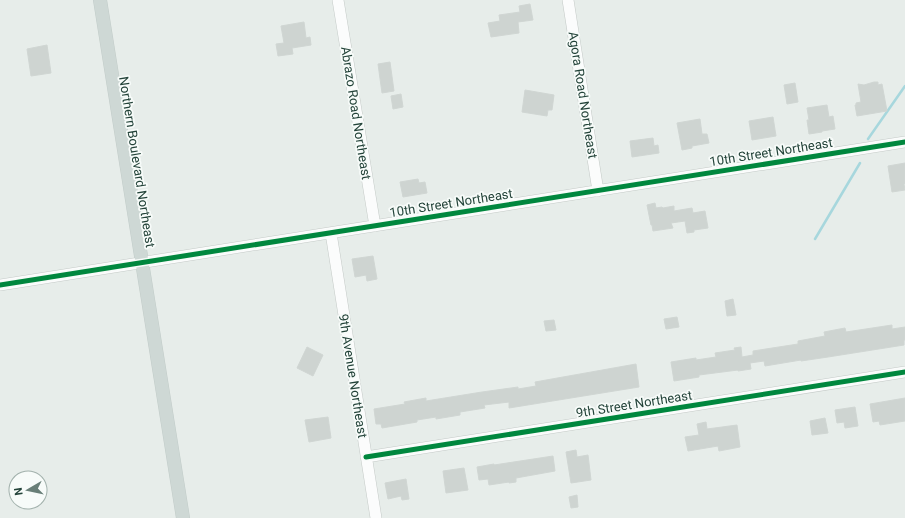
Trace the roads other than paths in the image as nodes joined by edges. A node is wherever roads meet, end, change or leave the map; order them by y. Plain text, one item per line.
1 (100, 0) edge
2 (338, 0) edge
3 (568, 0) edge
4 (905, 142) edge
5 (598, 191) junction
6 (375, 226) junction
7 (331, 233) junction
8 (142, 263) junction
9 (0, 285) edge
10 (905, 372) edge
11 (366, 457) junction
12 (182, 518) edge
13 (376, 518) edge

1 - 8 main road, Northern Boulevard Northeast
2 - 6 street, Abrazo Road Northeast
3 - 5 street, Agora Road Northeast
4 - 5 street, 10th Street Northeast
5 - 6 street, 10th Street Northeast
6 - 7 street, 10th Street Northeast
7 - 8 street, 10th Street Northeast
7 - 11 street, 9th Avenue Northeast
8 - 9 street, 10th Street Northeast
8 - 12 main road, Northern Boulevard Northeast
10 - 11 street, 9th Street Northeast
11 - 13 street, 9th Avenue Northeast

